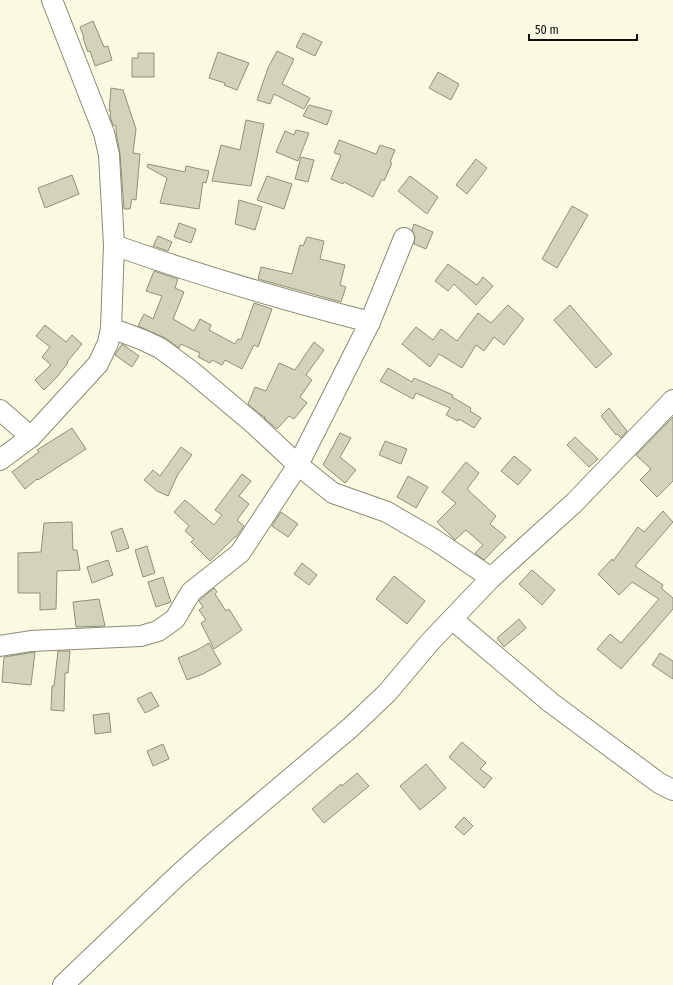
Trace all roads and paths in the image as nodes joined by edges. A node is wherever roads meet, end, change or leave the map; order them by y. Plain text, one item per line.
1 (52, 0) edge
2 (404, 238) dead end
3 (114, 245) junction
4 (370, 322) junction
5 (111, 328) junction
6 (673, 400) edge
7 (0, 410) edge
8 (31, 436) junction
9 (0, 460) edge
10 (298, 465) junction
11 (491, 578) junction
12 (452, 619) junction
13 (0, 646) edge
14 (673, 790) edge
15 (63, 985) edge

1 - 3 street
2 - 4 street
3 - 4 street
3 - 5 street
4 - 10 street
5 - 8 street
5 - 10 street
6 - 11 street
7 - 8 street
8 - 9 street
10 - 11 street
10 - 13 street
11 - 12 street
12 - 14 street
12 - 15 street

